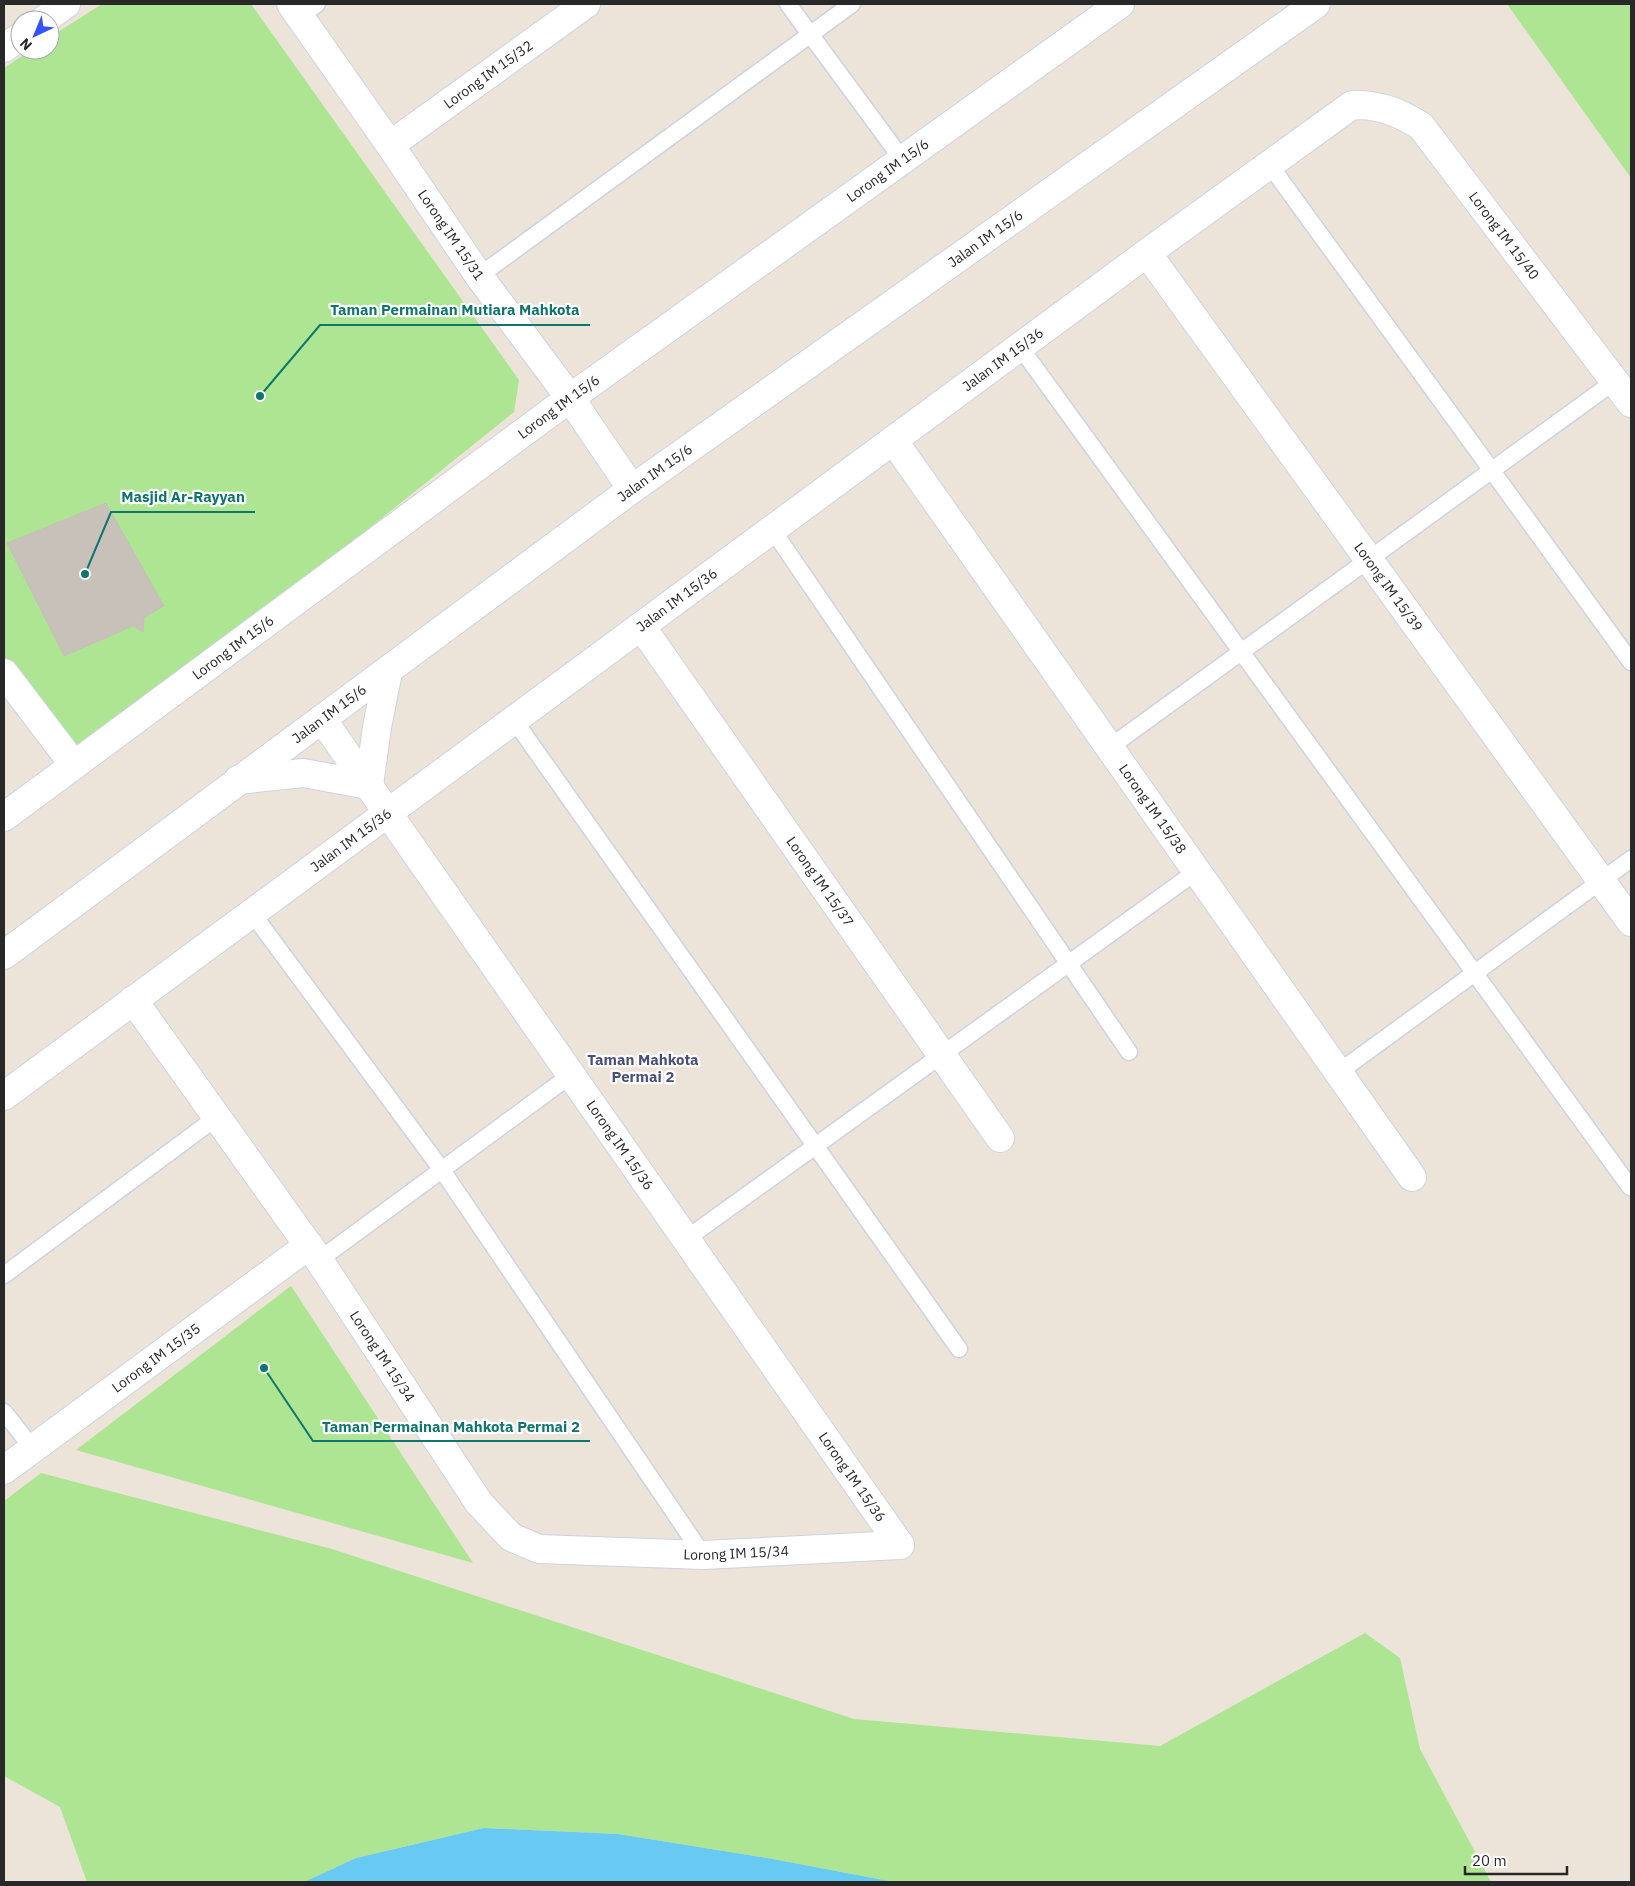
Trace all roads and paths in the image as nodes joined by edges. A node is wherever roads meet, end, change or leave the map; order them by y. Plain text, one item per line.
1 (586, 4) edge
2 (788, 4) edge
3 (852, 4) edge
4 (1120, 4) edge
5 (1316, 4) edge
6 (303, 8) edge
7 (810, 34) junction
8 (1352, 105) joint
9 (390, 145) junction
10 (902, 159) junction
11 (1269, 164) junction
12 (1147, 253) junction
13 (478, 276) junction
14 (1020, 347) junction
15 (1615, 381) junction
16 (570, 398) junction
17 (1631, 403) edge
18 (893, 440) junction
19 (1492, 471) junction
20 (632, 489) junction
21 (772, 529) junction
22 (1370, 559) junction
23 (641, 626) junction
24 (1241, 653) junction
25 (1631, 662) edge
26 (388, 672) junction
27 (4, 673) edge
28 (322, 720) junction
29 (514, 720) junction
30 (1110, 747) junction
31 (74, 765) junction
32 (238, 780) junction
33 (369, 785) junction
34 (388, 812) junction
35 (4, 817) edge
36 (1631, 859) edge
37 (1197, 871) junction
38 (1601, 881) junction
39 (252, 913) junction
40 (1631, 922) edge
41 (4, 955) edge
42 (1068, 964) junction
43 (1474, 973) junction
44 (134, 1000) junction
45 (1129, 1052) dead end
46 (941, 1055) junction
47 (1339, 1072) junction
48 (571, 1075) junction
49 (4, 1096) edge
50 (217, 1117) junction
51 (1000, 1138) dead end
52 (815, 1146) junction
53 (442, 1170) junction
54 (1412, 1177) dead end
55 (1630, 1187) dead end
56 (686, 1239) junction
57 (314, 1252) junction
58 (4, 1274) edge
59 (959, 1349) dead end
60 (4, 1412) edge
61 (33, 1449) junction
62 (4, 1470) edge
63 (900, 1546) joint
64 (703, 1555) junction

1 - 9 street, Lorong IM 15/32
2 - 7 lane
3 - 7 lane
4 - 10 street, Lorong IM 15/6
5 - 20 street, Jalan IM 15/6
6 - 9 street, Lorong IM 15/31
7 - 10 lane
7 - 13 lane
8 - 11 street, Jalan IM 15/36
8 - 15 street, Lorong IM 15/40
9 - 13 street, Lorong IM 15/31
10 - 16 street, Lorong IM 15/6
11 - 12 street, Jalan IM 15/36
11 - 19 lane
12 - 14 street, Jalan IM 15/36
12 - 22 street, Lorong IM 15/39
13 - 16 street, Lorong IM 15/31
14 - 18 street, Jalan IM 15/36
14 - 24 lane
15 - 17 street, Lorong IM 15/40
15 - 19 lane
16 - 20 street, Lorong IM 15/31
16 - 31 street, Lorong IM 15/6
18 - 21 street, Jalan IM 15/36
18 - 30 street, Lorong IM 15/38
19 - 22 lane
19 - 25 lane
20 - 26 street, Jalan IM 15/6
21 - 23 street, Jalan IM 15/36
21 - 42 lane
22 - 24 lane
22 - 38 street, Lorong IM 15/39
23 - 29 street, Jalan IM 15/36
23 - 46 street, Lorong IM 15/37
24 - 30 lane
24 - 43 lane
26 - 28 street, Jalan IM 15/6
26 - 33 street
27 - 31 street
28 - 32 street, Jalan IM 15/6
28 - 33 street, Lorong IM 15/36
29 - 34 street, Jalan IM 15/36
29 - 52 lane
30 - 37 street, Lorong IM 15/38
31 - 35 street, Lorong IM 15/6
32 - 33 street
32 - 41 street, Jalan IM 15/6
33 - 34 street, Lorong IM 15/36
34 - 39 street, Jalan IM 15/36
34 - 48 street, Lorong IM 15/36
36 - 38 lane
37 - 42 lane
37 - 47 street, Lorong IM 15/38
38 - 40 street, Lorong IM 15/39
38 - 43 lane
39 - 44 street, Jalan IM 15/36
39 - 53 lane
42 - 45 lane
42 - 46 lane
43 - 47 lane
43 - 55 lane
44 - 49 street, Jalan IM 15/36
44 - 50 street, Lorong IM 15/34
46 - 51 street, Lorong IM 15/37
46 - 52 lane
47 - 54 street, Lorong IM 15/38
48 - 53 lane
48 - 56 street, Lorong IM 15/36
50 - 57 street, Lorong IM 15/34
50 - 58 lane
52 - 56 lane
52 - 59 lane
53 - 57 lane
53 - 64 lane
56 - 63 street, Lorong IM 15/36
57 - 61 street, Lorong IM 15/35
57 - 64 street, Lorong IM 15/34
60 - 61 lane
61 - 62 street, Lorong IM 15/35
63 - 64 street, Lorong IM 15/34

